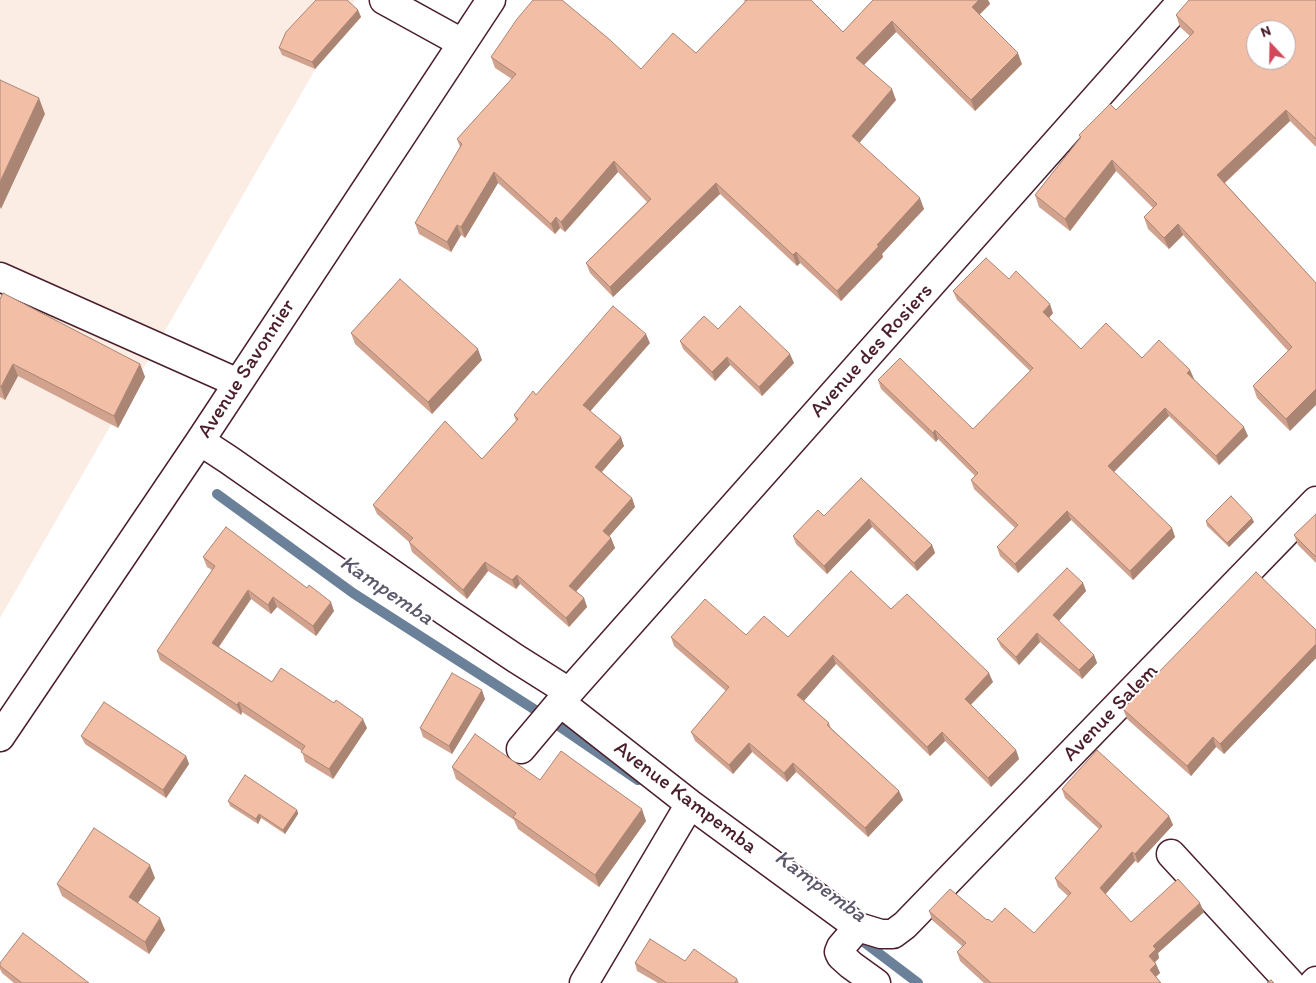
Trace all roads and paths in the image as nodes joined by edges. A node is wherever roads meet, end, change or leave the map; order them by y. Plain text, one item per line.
1 (384, 0) edge
2 (491, 0) edge
3 (1183, 0) edge
4 (462, 43) junction
5 (0, 278) edge
6 (238, 383) junction
7 (200, 441) junction
8 (1316, 500) edge
9 (547, 719) junction
10 (0, 737) edge
11 (682, 817) junction
12 (1171, 854) dead end
13 (905, 925) joint
14 (850, 936) junction
15 (584, 983) edge
16 (876, 983) edge
17 (1290, 983) edge

1 - 4 street
2 - 4 street, Avenue Savonnier
3 - 9 street, Avenue des Rosiers
4 - 6 street, Avenue Savonnier
5 - 6 street
6 - 7 street, Avenue Savonnier
7 - 9 street, Avenue Kampemba
7 - 10 street, Avenue Savonnier
8 - 13 street, Avenue Salem
9 - 11 street, Avenue Kampemba
11 - 14 street, Avenue Kampemba
11 - 15 street
12 - 17 street
13 - 14 street, Avenue Kampemba
14 - 16 street, Avenue Kampemba

